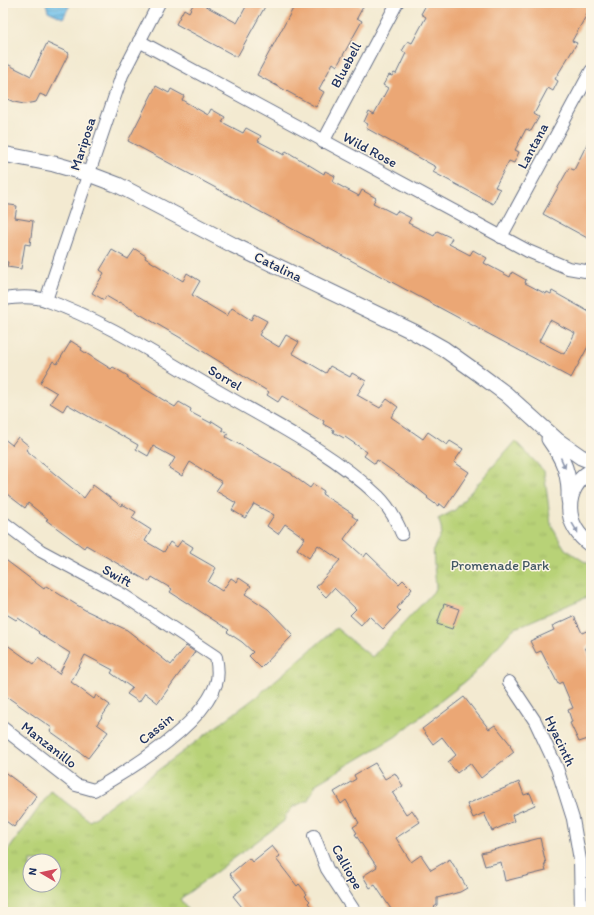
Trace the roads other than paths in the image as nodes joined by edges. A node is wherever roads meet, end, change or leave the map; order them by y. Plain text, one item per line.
1 (159, 3) edge
2 (397, 3) edge
3 (139, 41) junction
4 (591, 71) edge
5 (323, 142) junction
6 (3, 154) edge
7 (89, 174) junction
8 (501, 236) junction
9 (591, 272) edge
10 (3, 299) edge
11 (46, 300) junction
12 (534, 419) junction
13 (591, 461) edge
14 (591, 471) edge
15 (570, 500) junction
16 (3, 522) edge
17 (402, 534) dead end
18 (591, 545) edge
19 (216, 657) joint
20 (509, 682) dead end
21 (3, 728) edge
22 (76, 785) joint
23 (314, 836) dead end
24 (355, 912) edge
25 (581, 912) edge

1 - 3 street, Mariposa
2 - 5 street, Bluebell
3 - 5 street, Wild Rose
3 - 7 street, Mariposa
4 - 8 street, Lantana
5 - 8 street, Wild Rose
6 - 7 street, Catalina
7 - 11 street, Mariposa
7 - 12 street, Catalina
8 - 9 street, Wild Rose
10 - 11 street, Sorrel
11 - 17 street, Sorrel
12 - 13 street, Catalina
12 -> 15 street, Catalina
14 - 15 street
15 -> 18 street, Catalina
16 - 19 street, Swift
19 - 22 street, Cassin
20 - 25 street, Hyacinth
21 - 22 street, Manzanillo
23 - 24 street, Calliope

